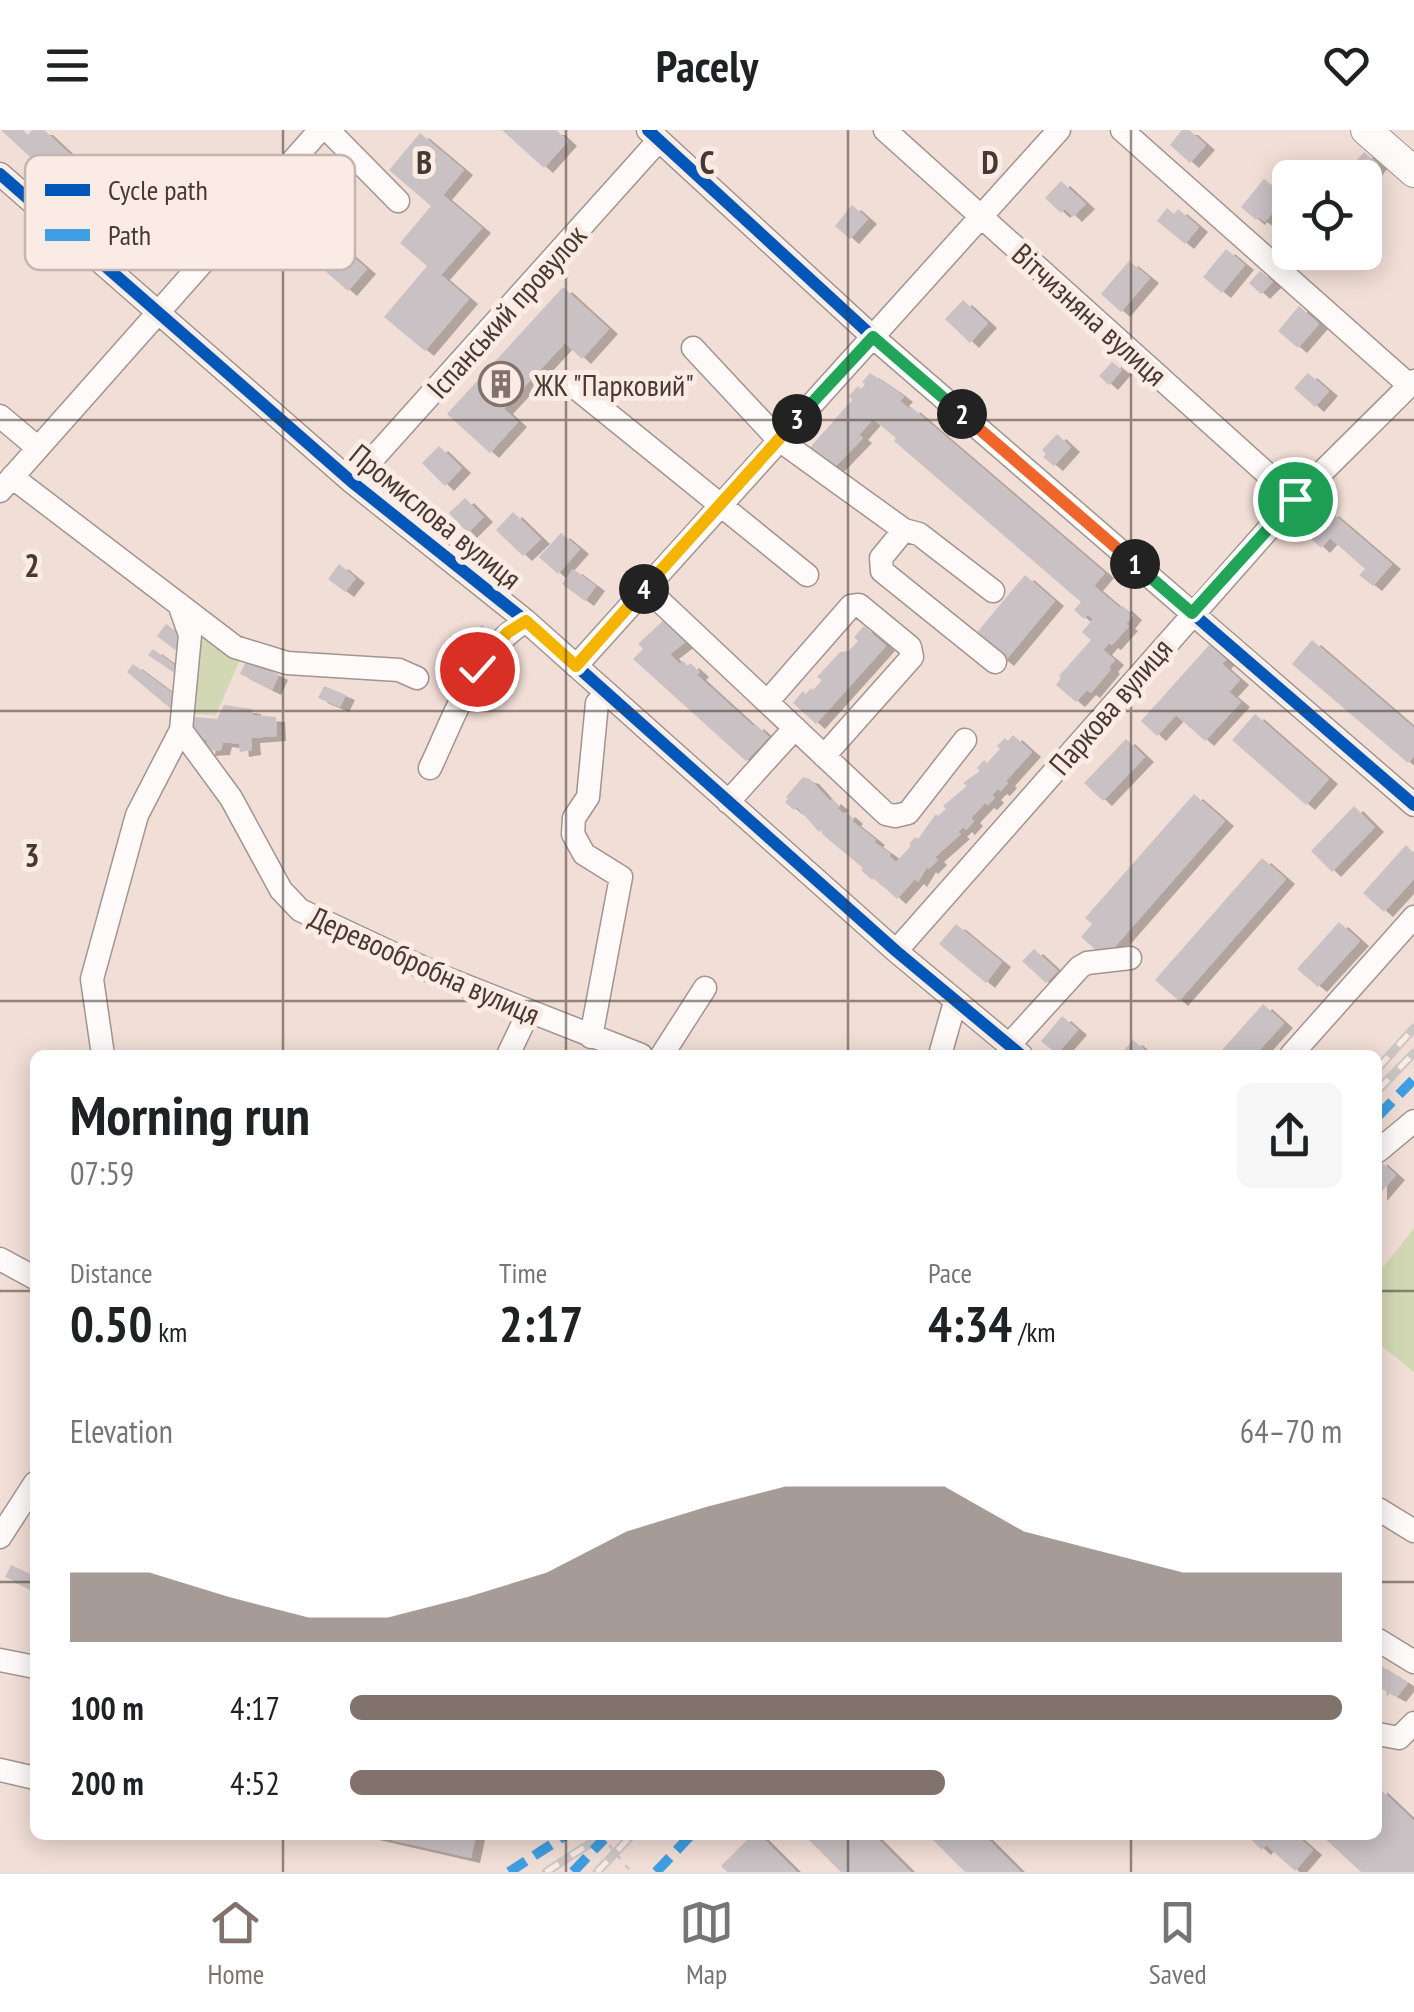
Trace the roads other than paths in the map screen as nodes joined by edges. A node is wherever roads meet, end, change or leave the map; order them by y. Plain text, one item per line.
1 (320, 130) edge
2 (328, 130) edge
3 (885, 130) edge
4 (1059, 130) edge
5 (1122, 130) edge
6 (1366, 130) edge
7 (654, 135) edge
8 (298, 155) edge
9 (353, 155) edge
10 (355, 157) edge
11 (1414, 172) edge
12 (0, 174) edge
13 (25, 196) edge
14 (398, 200) dead end
15 (982, 216) junction
16 (110, 270) edge
17 (195, 270) edge
18 (158, 312) junction
19 (873, 337) junction
20 (693, 348) dead end
21 (1412, 384) edge
22 (576, 388) dead end
23 (0, 416) edge
24 (778, 440) junction
25 (38, 448) junction
26 (352, 482) junction
27 (6, 484) edge
28 (1295, 499) junction
29 (719, 506) junction
30 (904, 530) junction
31 (807, 575) dead end
32 (646, 588) junction
33 (994, 591) dead end
34 (179, 604) junction
35 (1192, 613) junction
36 (526, 621) junction
37 (996, 662) dead end
38 (576, 666) junction
39 (417, 678) dead end
40 (606, 693) junction
41 (767, 702) junction
42 (795, 728) junction
43 (181, 730) junction
44 (965, 740) dead end
45 (824, 756) junction
46 (430, 768) dead end
47 (728, 802) junction
48 (1414, 805) edge
49 (1414, 917) edge
50 (896, 951) junction
51 (1130, 958) dead end
52 (705, 988) dead end
53 (955, 1002) junction
54 (528, 1013) junction
55 (596, 1044) edge
56 (102, 1050) edge
57 (510, 1050) edge
58 (621, 1050) edge
59 (665, 1050) edge
60 (941, 1050) edge
61 (1015, 1050) edge
62 (1295, 1050) edge
63 (1414, 1120) edge
64 (1382, 1148) edge
65 (0, 1259) edge
66 (30, 1275) edge
67 (30, 1491) edge
68 (1382, 1510) edge
69 (1414, 1530) edge
70 (0, 1538) edge
71 (1382, 1642) edge
72 (0, 1660) edge
73 (1414, 1662) edge
74 (30, 1666) edge
75 (0, 1770) edge
76 (30, 1777) edge

1 - 8 street
2 - 9 street
3 - 15 street, Вітчизняна вулиця
4 - 15 street
5 - 21 street
6 - 11 main road
7 - 19 street
7 - 26 street, Іспанський провулок
10 - 14 street
12 - 13 street, Промислова вулиця
15 - 19 street
15 - 28 street, Вітчизняна вулиця
16 - 18 street, Промислова вулиця
17 - 18 street
18 - 25 street
18 - 26 street, Промислова вулиця
19 - 24 street
19 - 35 street
20 - 24 street
21 - 28 street, Паркова вулиця
22 - 29 street
23 - 25 street
24 - 29 street
24 - 30 street
25 - 27 street
26 - 36 street, Промислова вулиця
27 - 34 street
28 - 35 street, Паркова вулиця
29 - 31 street
29 - 32 street
30 - 33 street
30 - 37 street
32 - 38 street
32 - 41 street
34 - 39 street
34 - 43 street
35 - 48 street
35 - 50 street, Паркова вулиця
36 - 38 street, Промислова вулиця
36 - 46 street
38 - 40 street, Промислова вулиця
40 - 47 street, Промислова вулиця
40 - 55 street
41 - 42 street
41 - 45 street
42 - 45 street
42 - 47 street
43 - 54 street, Деревообробна вулиця
43 - 56 street
44 - 45 street
47 - 50 street, Промислова вулиця
49 - 62 street
50 - 53 street, Промислова вулиця
51 - 61 street
52 - 59 street
53 - 60 street
53 - 61 street, Промислова вулиця
54 - 55 street, Деревообробна вулиця
54 - 57 street
55 - 58 street, Деревообробна вулиця
63 - 64 street
65 - 66 street
67 - 70 street
68 - 69 street
71 - 73 street
72 - 74 street
75 - 76 street

